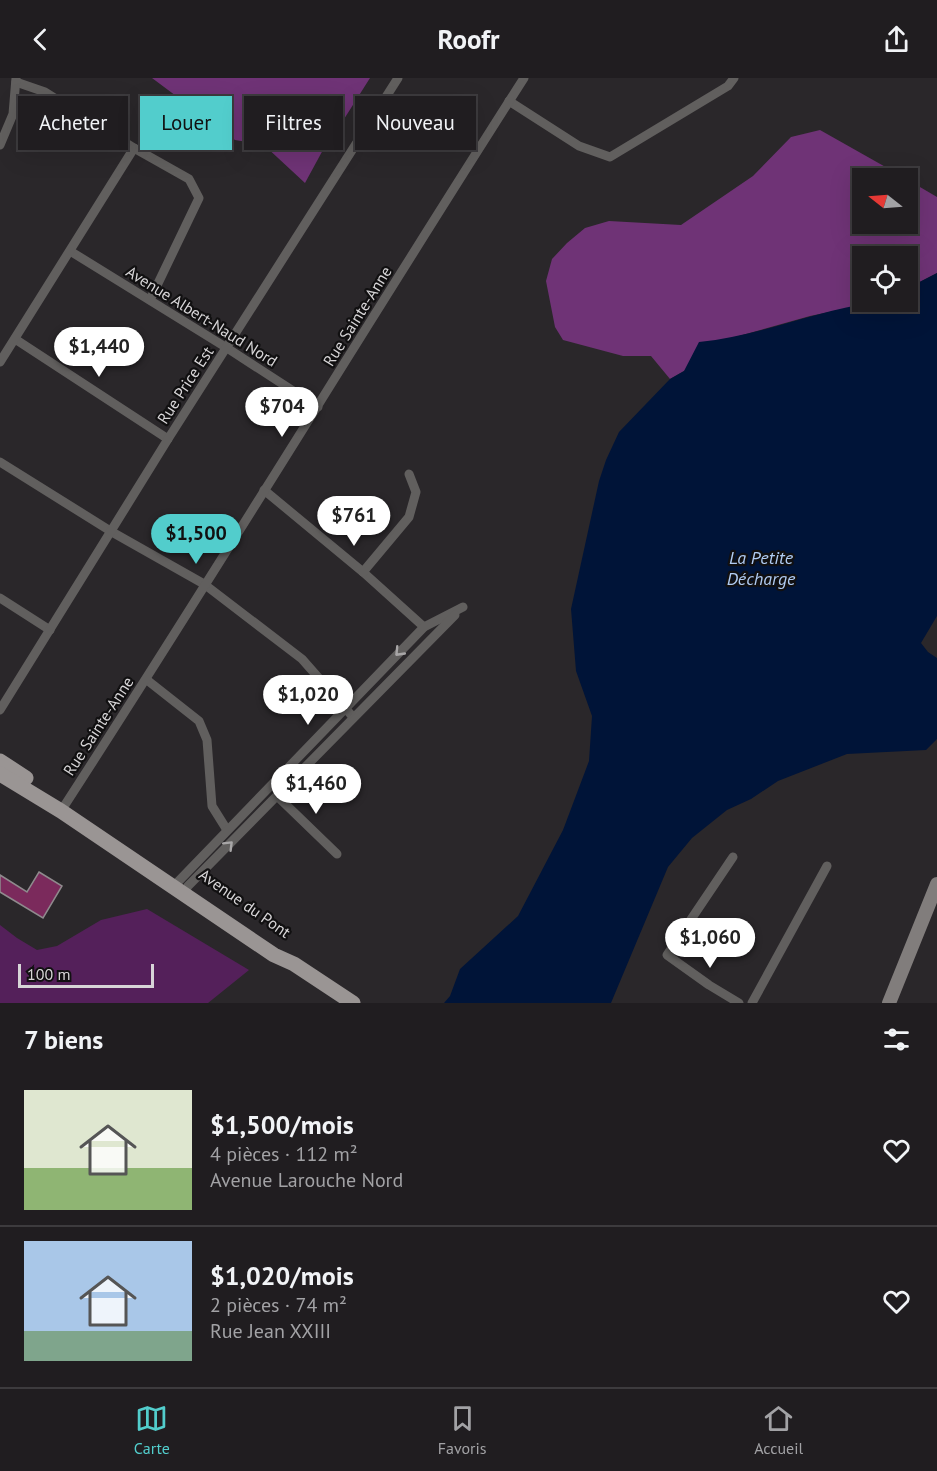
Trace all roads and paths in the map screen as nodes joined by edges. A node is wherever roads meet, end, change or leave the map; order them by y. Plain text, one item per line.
1 (398, 78) edge
2 (524, 78) edge
3 (734, 78) edge
4 (16, 80) edge
5 (509, 101) junction
6 (0, 146) edge
7 (134, 148) junction
8 (70, 251) junction
9 (150, 300) junction
10 (15, 339) junction
11 (227, 348) junction
12 (0, 362) edge
13 (318, 407) junction
14 (168, 439) junction
15 (0, 462) edge
16 (409, 474) dead end
17 (264, 490) junction
18 (112, 532) junction
19 (363, 572) junction
20 (204, 584) junction
21 (0, 598) edge
22 (424, 627) junction
23 (50, 630) junction
24 (147, 680) junction
25 (344, 708) junction
26 (0, 710) edge
27 (353, 717) junction
28 (0, 761) edge
29 (0, 774) edge
30 (277, 796) junction
31 (63, 808) junction
32 (226, 830) junction
33 (337, 854) dead end
34 (733, 857) dead end
35 (826, 866) dead end
36 (937, 884) edge
37 (181, 887) junction
38 (353, 1003) edge
39 (739, 1003) edge
40 (752, 1003) edge
41 (889, 1003) edge

1 - 11 street, Rue Price Est
2 - 5 street, Rue Sainte-Anne
3 - 5 street
4 - 6 street
4 - 7 street
5 - 13 street, Rue Sainte-Anne
7 - 8 street
7 - 9 street
8 - 9 street, Avenue Albert-Naud Nord
8 - 10 street
9 - 11 street, Avenue Albert-Naud Nord
10 - 12 street
10 - 14 street
11 - 13 street, Avenue Albert-Naud Nord
11 - 14 street, Rue Price Est
13 - 17 street, Rue Sainte-Anne
14 - 18 street, Rue Price Est
15 - 18 street
16 - 19 street
17 - 19 street
17 - 20 street, Rue Sainte-Anne
18 - 20 street
18 - 23 street, Rue Price Est
19 - 22 street
20 - 24 street, Rue Sainte-Anne
20 - 25 street
21 - 23 street
22 -> 25 street
22 - 27 street
23 - 26 street, Rue Price Est
24 - 31 street, Rue Sainte-Anne
24 - 32 street
25 - 27 street
25 - 32 street
27 - 30 street
28 - 31 main road, Avenue du Pont
29 - 31 main road, Avenue du Pont
30 - 33 street
37 -> 30 street
31 - 37 main road, Avenue du Pont
32 - 37 street
34 - 39 street
35 - 40 street
36 - 41 street
37 - 38 main road, Avenue du Pont

